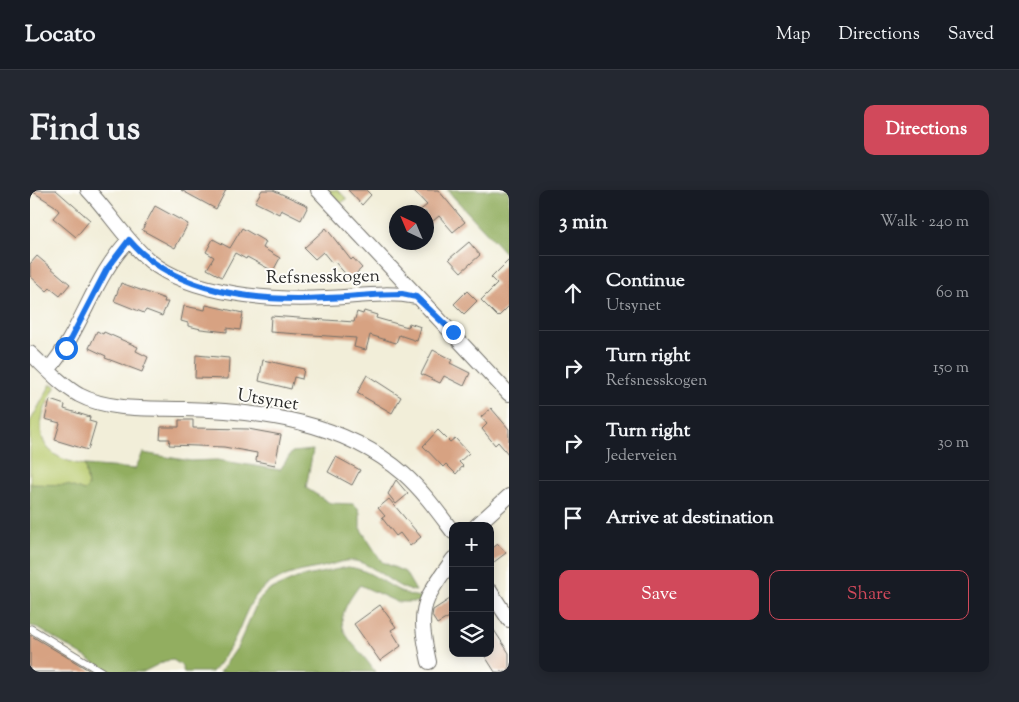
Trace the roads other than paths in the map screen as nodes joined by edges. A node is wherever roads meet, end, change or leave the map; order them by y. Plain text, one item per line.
1 (88, 190) edge
2 (318, 190) edge
3 (129, 240) junction
4 (416, 297) junction
5 (30, 353) edge
6 (48, 370) junction
7 (509, 394) edge
8 (509, 496) edge
9 (480, 522) edge
10 (449, 527) edge
11 (449, 566) edge
12 (494, 598) edge
13 (509, 620) edge
14 (31, 629) dead end
15 (429, 662) dead end
16 (102, 672) edge

1 - 3 street, Refsnesskogen
2 - 4 street
3 - 4 street, Refsnesskogen
3 - 6 street
4 - 7 street
5 - 6 street, Utsynet
6 - 10 street, Utsynet
8 - 9 street
11 - 15 street
12 - 13 street
14 - 16 lane

